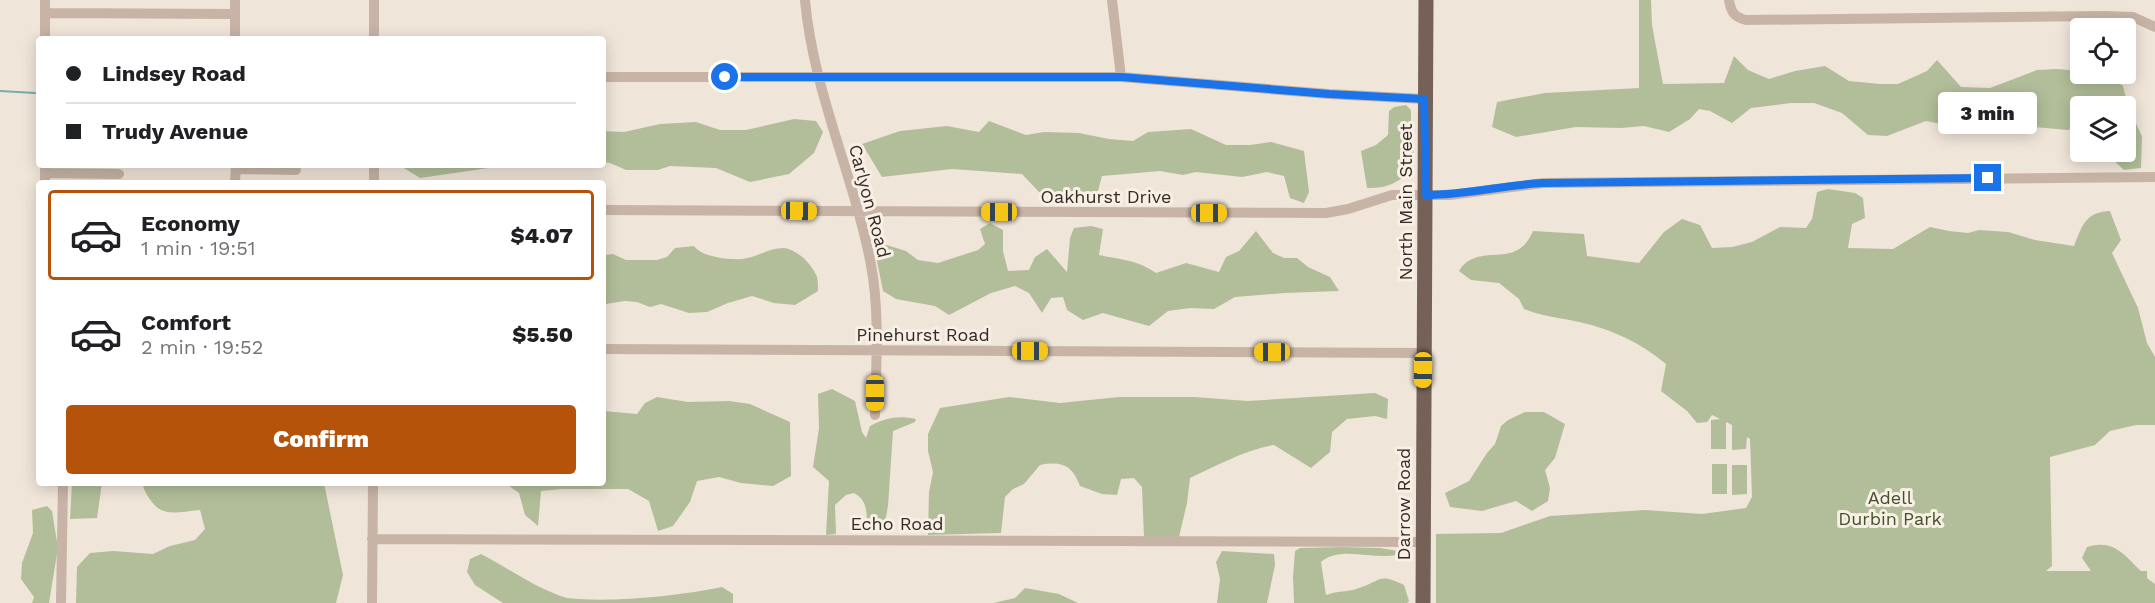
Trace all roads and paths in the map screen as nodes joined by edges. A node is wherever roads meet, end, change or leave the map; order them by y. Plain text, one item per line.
1 (45, 0) edge
2 (236, 0) edge
3 (374, 0) edge
4 (805, 0) edge
5 (1112, 0) edge
6 (1426, 0) edge
7 (1730, 0) edge
8 (45, 13) junction
9 (235, 14) junction
10 (2155, 27) edge
11 (45, 36) edge
12 (235, 36) edge
13 (374, 36) edge
14 (606, 77) edge
15 (1121, 77) junction
16 (820, 78) junction
17 (1424, 99) junction
18 (256, 168) edge
19 (296, 170) dead end
20 (45, 174) edge
21 (120, 174) dead end
22 (2155, 177) edge
23 (1426, 195) junction
24 (606, 210) edge
25 (859, 212) junction
26 (606, 349) edge
27 (876, 350) junction
28 (1423, 353) junction
29 (1423, 404) joint
30 (875, 415) dead end
31 (63, 486) edge
32 (373, 486) edge
33 (372, 539) junction
34 (1423, 542) junction
35 (61, 603) edge
36 (372, 603) edge
37 (1423, 603) edge

1 - 8 street
2 - 9 street
3 - 13 street
4 - 16 street, Carlyon Road
5 - 15 street
6 - 17 main road, North Main Street
7 - 10 street
8 - 9 street
8 - 11 street
9 - 12 street
14 - 16 street
15 - 16 street
15 - 17 street
16 - 25 street, Carlyon Road
17 - 23 main road, North Main Street
18 - 19 street
20 - 21 street
22 - 23 street, Oakhurst Drive
23 - 25 street, Oakhurst Drive
23 - 28 main road, North Main Street
24 - 25 street, Oakhurst Drive
25 - 27 street, Carlyon Road
26 - 27 street, Pinehurst Road
27 - 28 street, Pinehurst Road
27 - 30 street, Carlyon Road
28 - 29 main road, North Main Street
29 - 34 main road, Darrow Road
31 - 35 street
32 - 33 street
33 - 34 street, Echo Road
33 - 36 street
34 - 37 main road, Darrow Road

